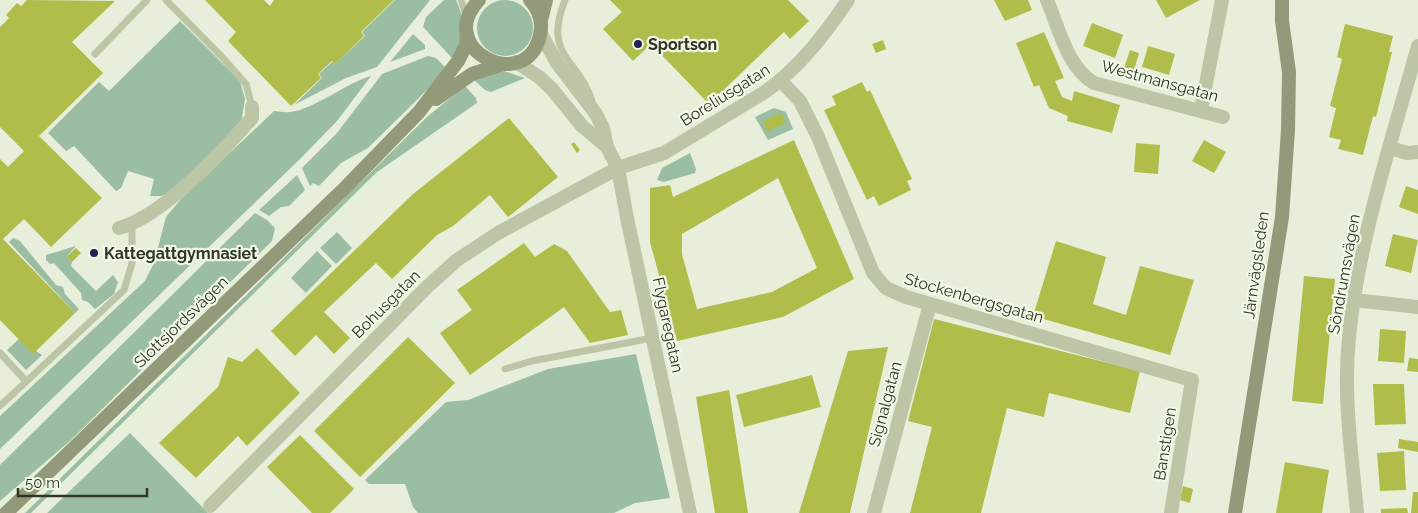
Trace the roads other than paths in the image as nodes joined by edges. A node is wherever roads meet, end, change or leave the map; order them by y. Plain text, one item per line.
1 (147, 0) edge
2 (166, 0) edge
3 (461, 0) edge
4 (479, 0) edge
5 (530, 0) edge
6 (546, 0) edge
7 (565, 0) edge
8 (848, 0) edge
9 (1047, 0) edge
10 (1222, 0) edge
11 (1274, 0) edge
12 (1282, 0) edge
13 (468, 19) junction
14 (1282, 21) junction
15 (541, 27) junction
16 (467, 34) junction
17 (1418, 46) edge
18 (95, 54) dead end
19 (509, 63) junction
20 (781, 81) junction
21 (252, 107) joint
22 (1201, 110) junction
23 (419, 112) junction
24 (596, 114) junction
25 (1223, 117) dead end
26 (607, 147) junction
27 (1390, 148) junction
28 (1418, 152) edge
29 (618, 168) junction
30 (125, 226) joint
31 (1354, 300) junction
32 (930, 304) junction
33 (1418, 307) edge
34 (652, 338) junction
35 (0, 353) edge
36 (505, 369) dead end
37 (1192, 380) joint
38 (26, 381) junction
39 (0, 406) edge
40 (210, 506) dead end
41 (6, 513) edge
42 (690, 513) edge
43 (874, 513) edge
44 (1171, 513) edge
45 (1236, 513) edge
46 (1357, 513) edge

1 - 18 lane
2 - 21 lane
3 - 13 lane
4 - 13 main road, Slottsjordsvägen
5 - 15 main road
6 - 15 main road, Slottsjordsvägen
7 - 24 lane
8 - 20 street, Boreliusgatan
9 - 22 street, Westmansgatan
10 - 22 street
11 - 14 main road, Järnvägsleden
12 - 14 main road, Järnvägsleden
13 - 16 main road, Slottsjordsvägen
14 - 45 main road, Järnvägsleden
15 - 19 main road, Slottsjordsvägen
15 - 24 street, Flygaregatan
16 - 19 main road
16 - 23 main road, Slottsjordsvägen
17 - 27 street, Söndrumsvägen
19 - 23 main road, Slottsjordsvägen
19 - 26 street, Flygaregatan
20 - 29 street, Boreliusgatan
20 - 32 street, Stockenbergsgatan
21 - 30 street
22 - 25 street, Westmansgatan
23 - 41 main road, Slottsjordsvägen
24 - 26 street, Flygaregatan
26 - 29 street, Flygaregatan
27 - 28 street
27 - 31 street, Söndrumsvägen
29 - 34 street, Flygaregatan
29 - 40 street, Bohusgatan
30 - 38 lane
31 - 33 street
31 - 46 street, Söndrumsvägen
32 - 37 street, Stockenbergsgatan
32 - 43 street, Signalgatan
34 - 36 lane
34 - 42 street, Flygaregatan
35 - 38 lane
37 - 44 street, Banstigen
38 - 39 lane

